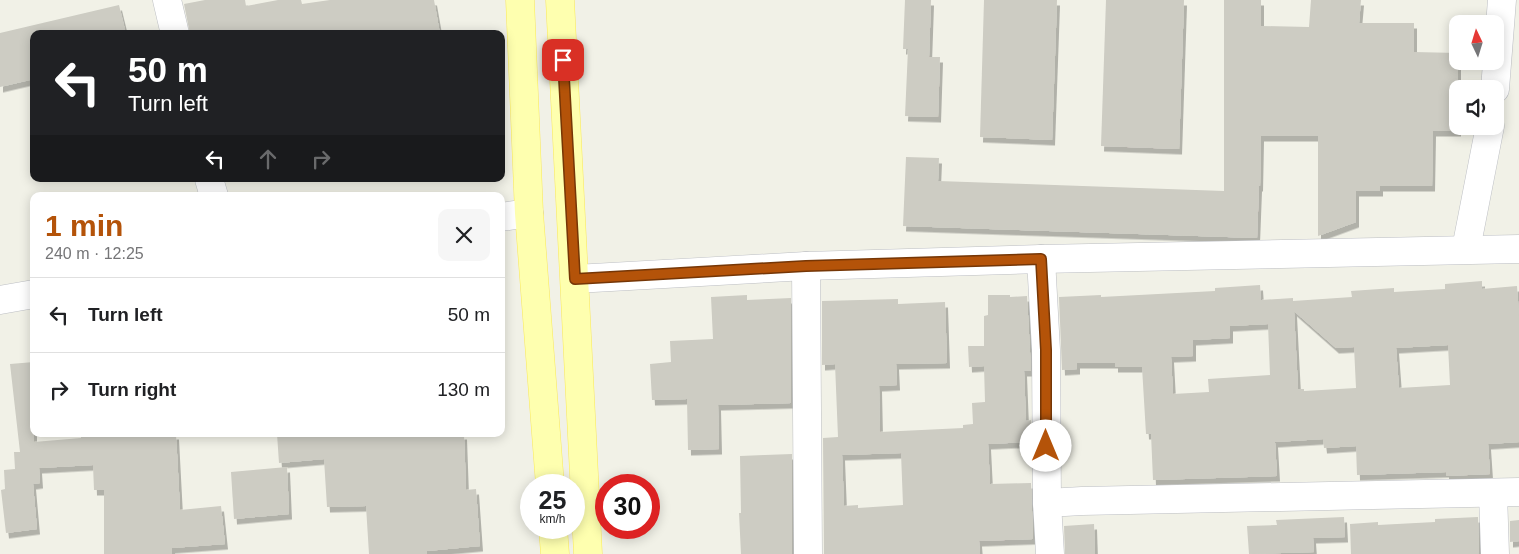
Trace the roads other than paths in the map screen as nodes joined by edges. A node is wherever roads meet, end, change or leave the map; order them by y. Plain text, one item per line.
1 (167, 0) edge
2 (520, 0) edge
3 (560, 0) edge
4 (1502, 0) edge
5 (174, 30) edge
6 (1496, 80) edge
7 (1488, 135) edge
8 (529, 213) junction
9 (505, 216) edge
10 (1466, 249) junction
11 (1519, 249) edge
12 (1041, 259) junction
13 (806, 266) junction
14 (575, 279) junction
15 (30, 295) edge
16 (0, 300) edge
17 (549, 474) edge
18 (1506, 493) edge
19 (1047, 503) junction
20 (554, 539) edge
21 (555, 554) edge
22 (588, 554) edge
23 (808, 554) edge
24 (1050, 554) edge
25 (1495, 554) edge

1 - 5 street
2 - 8 main road
3 - 14 main road
4 - 6 street
7 - 10 street
8 - 9 street
8 - 17 main road
10 - 11 street
10 - 12 street
12 - 13 street
12 - 19 street
13 - 14 street
13 - 23 street
14 - 22 main road
15 - 16 street
18 - 19 street
18 - 25 street
19 - 24 street
20 - 21 main road

